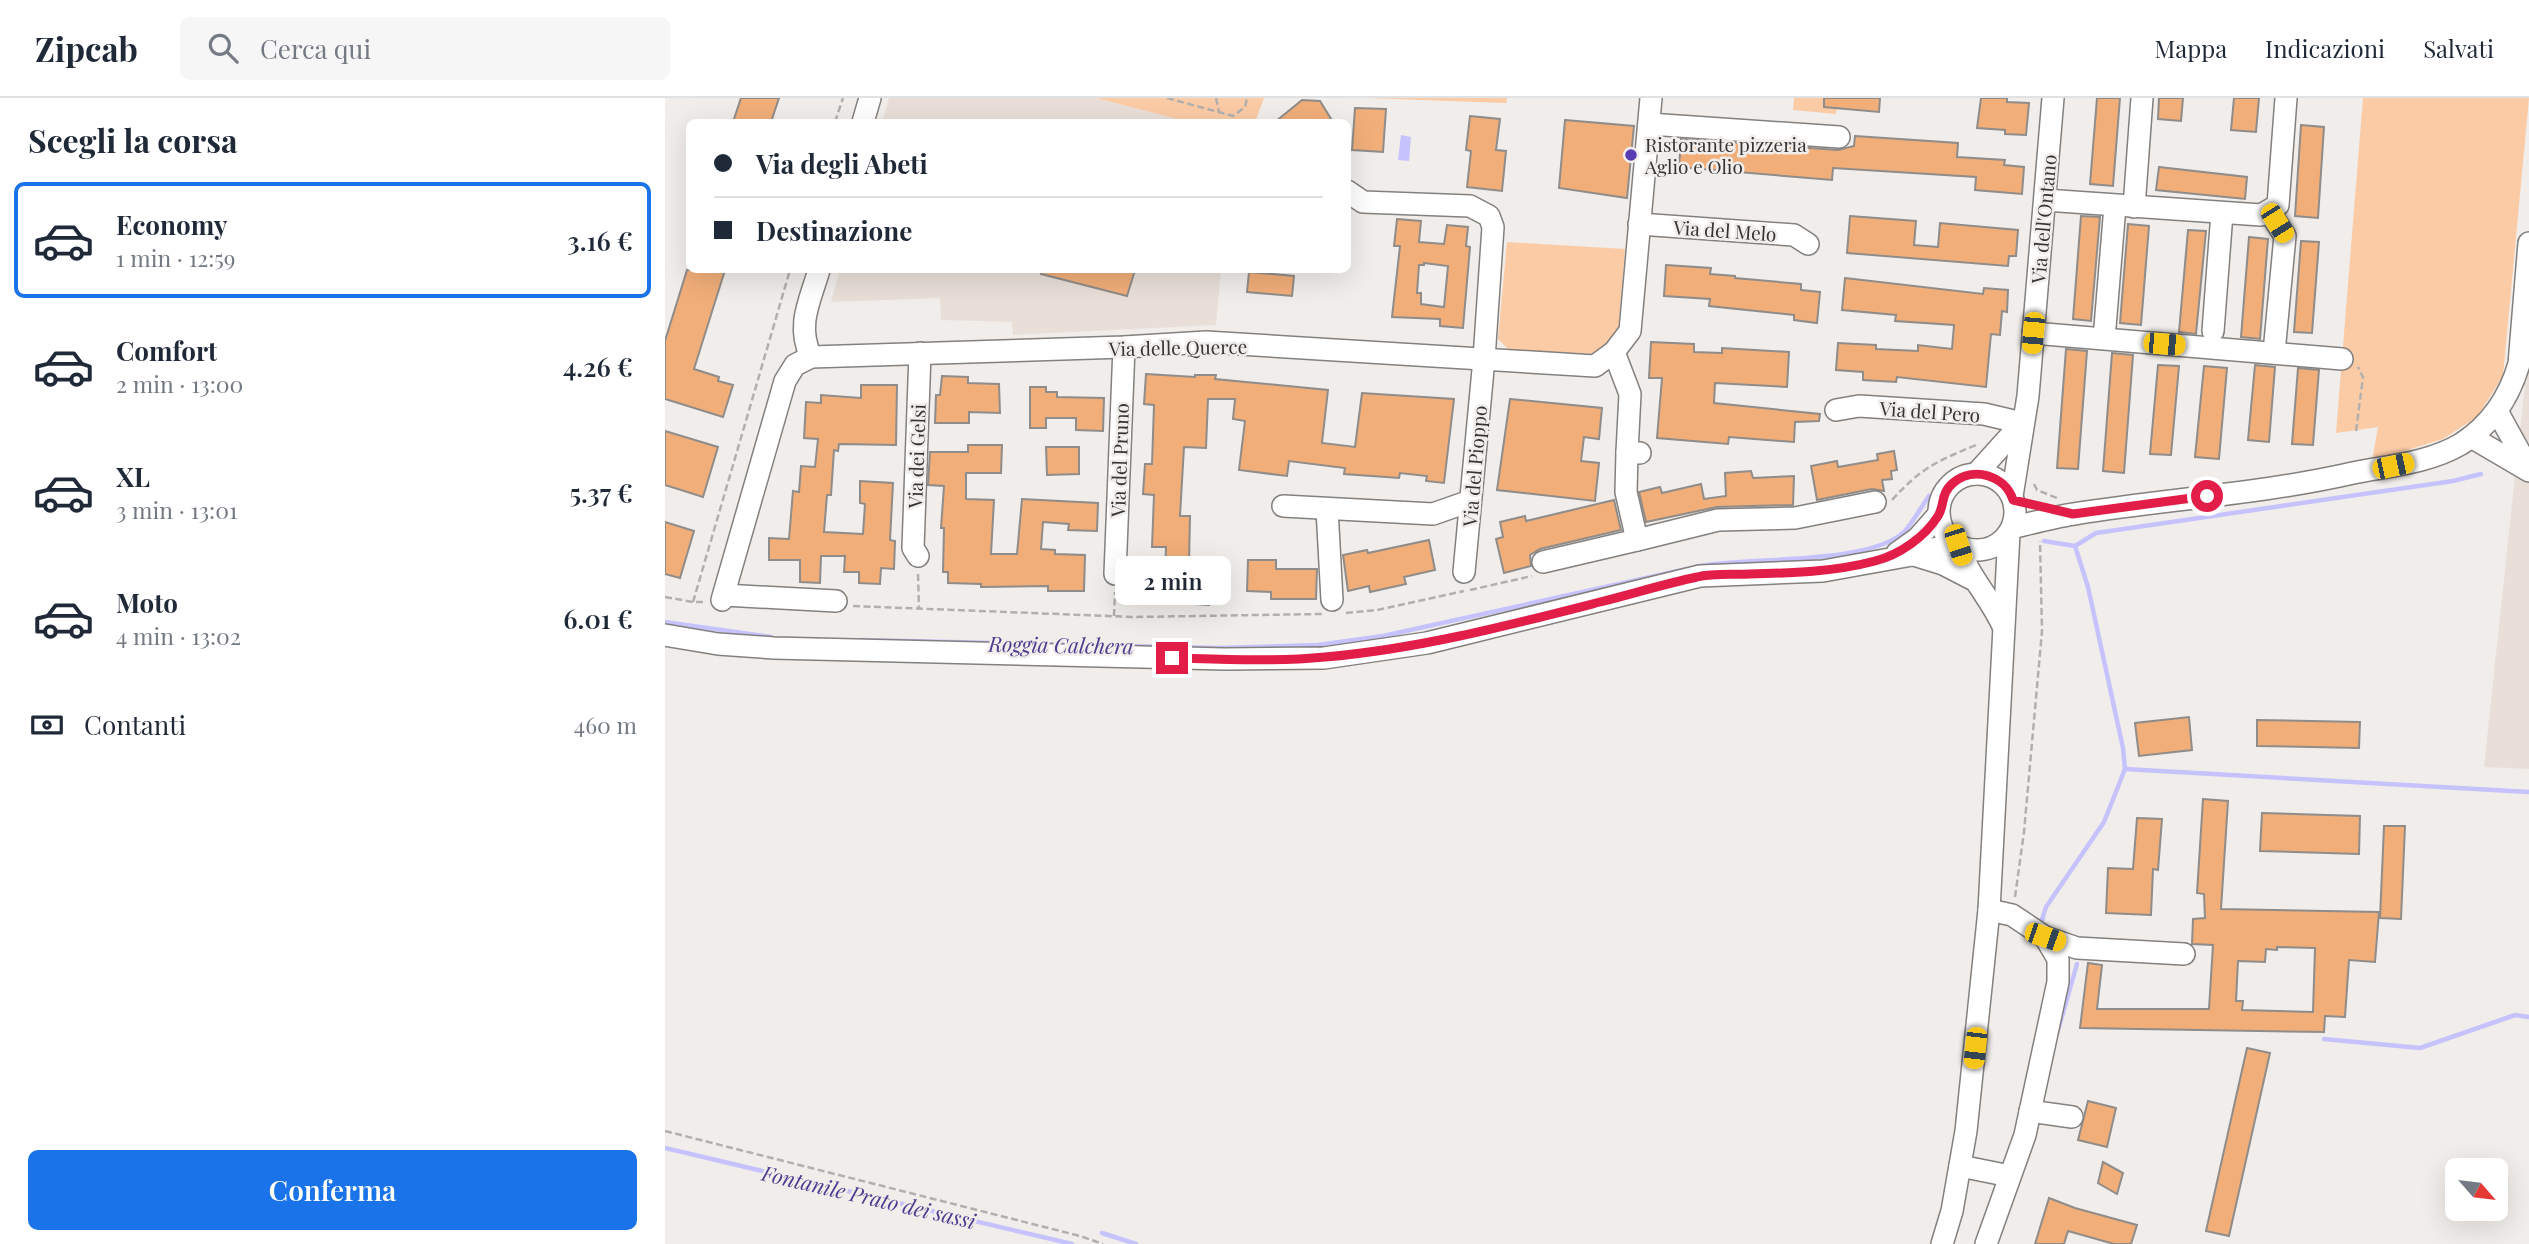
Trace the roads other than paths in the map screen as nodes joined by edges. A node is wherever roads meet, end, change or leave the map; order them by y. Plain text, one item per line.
1 (870, 98) edge
2 (1651, 98) edge
3 (2053, 98) edge
4 (2142, 98) edge
5 (2286, 98) edge
6 (864, 119) edge
7 (1649, 124) junction
8 (1839, 137) dead end
9 (1351, 194) edge
10 (2045, 200) junction
11 (2125, 207) junction
12 (2269, 211) junction
13 (2222, 213) junction
14 (1639, 224) junction
15 (2529, 243) edge
16 (1808, 244) dead end
17 (818, 273) edge
18 (2527, 298) edge
19 (2105, 327) dead end
20 (2213, 331) dead end
21 (2033, 333) junction
22 (2276, 342) dead end
23 (1124, 347) junction
24 (1614, 352) junction
25 (920, 353) junction
26 (811, 357) junction
27 (1484, 359) junction
28 (2342, 359) road end
29 (1836, 410) dead end
30 (2022, 423) junction
31 (2484, 424) junction
32 (2529, 470) edge
33 (1976, 474) junction
34 (2012, 498) junction
35 (1470, 501) junction
36 (1881, 504) road end
37 (1283, 506) dead end
38 (1327, 509) junction
39 (1939, 514) junction
40 (2073, 514) junction
41 (2010, 530) junction
42 (1637, 540) junction
43 (1957, 544) junction
44 (1912, 555) junction
45 (918, 556) road end
46 (1887, 558) junction
47 (1541, 568) road end
48 (1464, 572) dead end
49 (1115, 574) road end
50 (1974, 580) junction
51 (844, 603) road end
52 (1336, 609) road end
53 (2003, 626) junction
54 (665, 635) edge
55 (1989, 909) junction
56 (2045, 937) junction
57 (2184, 954) dead end
58 (2030, 1111) junction
59 (2072, 1117) dead end
60 (1960, 1166) junction
61 (2010, 1176) junction
62 (1942, 1244) edge
63 (1986, 1244) edge

1 - 6 street
2 - 7 street
3 - 10 street, Via dell'Ontano
4 - 11 street
5 - 12 street
7 - 8 street
7 - 14 street
9 - 27 street, Via del Pioppo
10 - 11 street
10 - 21 street, Via dell'Ontano
11 - 13 street
11 - 19 street
12 - 13 street
12 - 22 street
13 - 20 street
14 - 16 street, Via del Melo
14 - 24 street
15 - 18 street
17 - 26 street
18 - 31 street
21 - 28 street
21 - 30 street, Via dell'Ontano
23 - 25 street, Via delle Querce
23 - 27 street, Via delle Querce
23 - 49 street, Via del Pruno
24 - 27 street, Via delle Querce
24 - 42 street
25 - 26 street, Via delle Querce
25 - 45 street, Via dei Gelsi
26 - 51 street
27 - 35 street, Via del Pioppo
29 - 30 street, Via del Pero
30 - 33 street
30 - 34 street, Via dell'Ontano
31 - 32 street
31 - 32 street
31 - 40 street
33 - 34 street
33 - 39 street
34 - 40 street
34 - 41 street
35 - 38 street
35 - 48 street, Via del Pioppo
36 - 42 street
37 - 38 street
38 - 52 street
39 - 43 street
39 - 46 street
40 - 41 street
41 - 43 street
41 - 53 street
42 - 47 street
43 - 44 street
43 - 50 street
44 - 46 street
44 - 50 street
46 - 54 street
50 - 53 street
53 - 55 street
55 - 56 street
55 - 60 street
56 - 57 street
56 - 58 street
58 - 59 street
58 - 61 street
60 - 61 street
60 - 62 street
61 - 63 street

